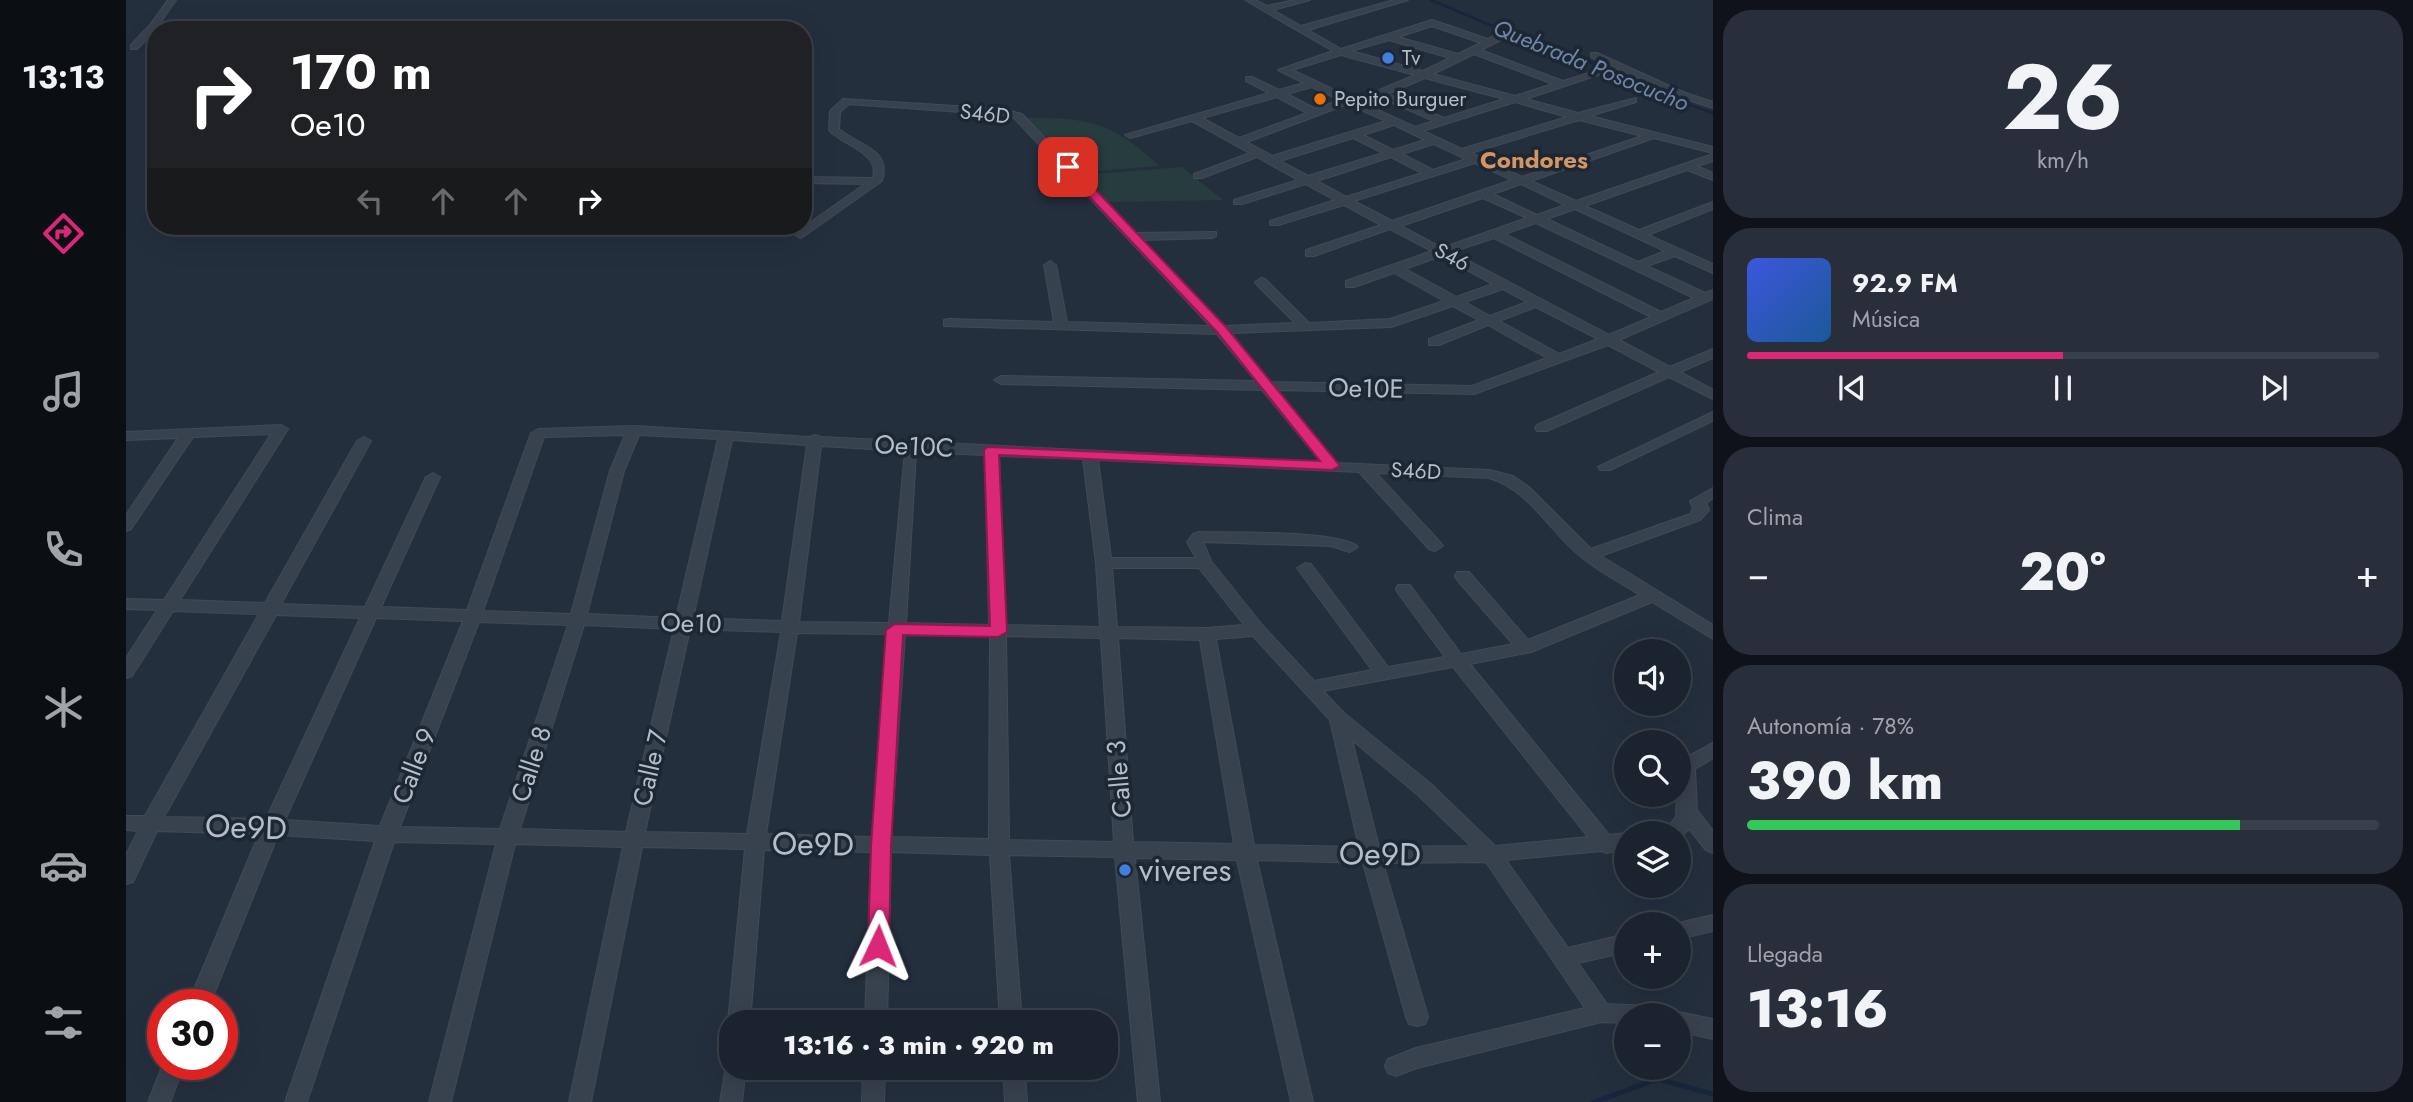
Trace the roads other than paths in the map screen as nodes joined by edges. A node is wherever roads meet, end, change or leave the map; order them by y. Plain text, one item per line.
1 (172, 0) edge
2 (1249, 0) edge
3 (1306, 0) edge
4 (1404, 0) edge
5 (1267, 9) junction
6 (157, 21) edge
7 (1300, 29) junction
8 (147, 33) edge
9 (1506, 34) dead end
10 (1387, 36) junction
11 (1488, 42) junction
12 (134, 47) dead end
13 (1473, 50) junction
14 (1339, 51) junction
15 (1594, 55) dead end
16 (1457, 57) junction
17 (1599, 73) dead end
18 (1423, 75) junction
19 (1249, 79) dead end
20 (1313, 84) junction
21 (1561, 84) junction
22 (1279, 94) junction
23 (1380, 94) junction
24 (1518, 99) junction
25 (1632, 100) dead end
26 (1353, 102) junction
27 (1713, 105) edge
28 (1317, 113) junction
29 (1194, 117) junction
30 (1580, 117) junction
31 (1397, 121) junction
32 (1445, 122) junction
33 (1416, 130) junction
34 (1354, 134) junction
35 (1130, 135) dead end
36 (1654, 135) junction
37 (1435, 140) junction
38 (1238, 142) junction
39 (1713, 150) edge
40 (1464, 152) junction
41 (1258, 153) junction
42 (1391, 154) junction
43 (1713, 157) edge
44 (1477, 159) junction
45 (1271, 160) junction
46 (1689, 167) junction
47 (1431, 173) junction
48 (1198, 176) dead end
49 (1713, 177) edge
50 (1521, 179) junction
51 (812, 180) edge
52 (1308, 180) junction
53 (877, 181) junction
54 (1482, 193) junction
55 (1345, 201) junction
56 (1238, 202) dead end
57 (1713, 205) edge
58 (1576, 206) junction
59 (1537, 219) junction
60 (1274, 223) dead end
61 (1392, 225) junction
62 (812, 226) edge
63 (1494, 233) junction
64 (1212, 234) dead end
65 (1640, 234) junction
66 (1134, 237) junction
67 (1441, 251) junction
68 (1675, 252) junction
69 (1310, 253) dead end
70 (1713, 257) edge
71 (1699, 263) junction
72 (1050, 265) dead end
73 (1637, 266) junction
74 (1395, 269) junction
75 (1713, 269) edge
76 (1261, 282) dead end
77 (1350, 285) dead end
78 (1503, 285) junction
79 (1709, 296) edge
80 (1537, 302) junction
81 (1455, 303) junction
82 (1661, 317) junction
83 (1488, 320) junction
84 (948, 323) dead end
85 (1305, 326) junction
86 (1061, 327) junction
87 (1221, 330) junction
88 (1608, 340) junction
89 (1434, 342) dead end
90 (1713, 353) edge
91 (1558, 359) junction
92 (1671, 373) junction
93 (1001, 380) dead end
94 (1269, 387) junction
95 (1713, 394) edge
96 (1713, 416) edge
97 (1542, 428) dead end
98 (634, 430) junction
99 (189, 432) junction
100 (538, 433) joint
101 (126, 436) edge
102 (726, 436) junction
103 (815, 439) junction
104 (364, 442) dead end
105 (992, 450) junction
106 (909, 454) dead end
107 (1090, 456) junction
108 (1332, 466) junction
109 (1605, 467) dead end
110 (1363, 468) junction
111 (433, 477) dead end
112 (1713, 492) edge
113 (1707, 512) edge
114 (126, 526) edge
115 (1435, 546) dead end
116 (1350, 547) dead end
117 (1588, 555) junction
118 (1203, 562) junction
119 (1104, 563) junction
120 (1305, 568) dead end
121 (1463, 576) dead end
122 (1404, 589) dead end
123 (1652, 596) junction
124 (126, 604) edge
125 (170, 605) junction
126 (269, 609) junction
127 (369, 612) junction
128 (473, 615) junction
129 (578, 619) junction
130 (683, 623) junction
131 (790, 627) junction
132 (895, 630) junction
133 (1256, 630) junction
134 (998, 632) junction
135 (1713, 633) edge
136 (1107, 634) junction
137 (1207, 634) junction
138 (1525, 648) junction
139 (1457, 660) junction
140 (126, 672) edge
141 (1383, 673) junction
142 (1312, 687) junction
143 (1338, 718) junction
144 (1713, 750) edge
145 (1688, 813) junction
146 (1685, 821) edge
147 (126, 823) edge
148 (150, 825) junction
149 (272, 827) junction
150 (387, 834) junction
151 (508, 835) junction
152 (634, 839) junction
153 (755, 843) junction
154 (1614, 843) edge
155 (1606, 845) junction
156 (1713, 845) edge
157 (881, 846) junction
158 (999, 848) junction
159 (1124, 850) junction
160 (1245, 850) junction
161 (1491, 854) junction
162 (1371, 855) junction
163 (126, 876) edge
164 (1713, 923) edge
165 (1691, 928) edge
166 (1614, 946) edge
167 (1560, 958) junction
168 (205, 989) edge
169 (740, 1010) edge
170 (876, 1010) edge
171 (1010, 1010) edge
172 (1601, 1013) junction
173 (1614, 1014) edge
174 (1417, 1017) dead end
175 (1691, 1024) edge
176 (1713, 1029) edge
177 (1396, 1066) dead end
178 (168, 1080) edge
179 (734, 1080) edge
180 (874, 1080) edge
181 (1015, 1080) edge
182 (159, 1102) edge
183 (296, 1102) edge
184 (440, 1102) edge
185 (580, 1102) edge
186 (732, 1102) edge
187 (873, 1102) edge
188 (1016, 1102) edge
189 (1149, 1102) edge
190 (1302, 1102) edge

1 - 6 street
2 - 5 street
3 - 5 street
4 - 7 street
5 - 7 street
7 - 14 street
8 - 12 street
9 - 11 street
10 - 11 street
10 - 14 street
10 - 16 street
11 - 13 street
13 - 16 street
13 - 21 street
14 - 18 street
14 - 20 street
15 - 27 street
16 - 18 street
17 - 21 street
18 - 23 street
18 - 24 street
19 - 22 street
20 - 22 street
20 - 26 street
21 - 24 street
22 - 28 street
22 - 29 street
23 - 26 street
23 - 32 street
24 - 30 street
24 - 32 street
25 - 30 street
26 - 28 street
26 - 31 street
28 - 38 street
29 - 35 street
29 - 38 street, S46
30 - 36 street
30 - 40 street
31 - 33 street
31 - 34 street
32 - 33 street
33 - 37 street
34 - 42 street
34 - 45 street
36 - 39 street
36 - 50 street
37 - 40 street
37 - 42 street
38 - 41 street, S46
40 - 44 street
41 - 45 street, S46
41 - 48 street
42 - 47 street
42 - 52 street
43 - 46 street
44 - 47 street
44 - 50 street
45 - 52 street, S46
46 - 49 street
46 - 58 street
47 - 55 street
50 - 54 street
50 - 58 street
51 - 53 street
52 - 55 street, S46
52 - 56 street
53 - 62 street
53 - 66 street, S46D
54 - 59 street
54 - 61 street
55 - 60 street
55 - 61 street, S46
57 - 65 street
58 - 59 street
58 - 65 street
59 - 63 street
59 - 73 street
61 - 67 street, S46
61 - 69 street
63 - 67 street
63 - 82 street
64 - 66 street
65 - 68 street
66 - 87 street, S46D
67 - 74 street
67 - 78 street, S46
68 - 71 street
68 - 73 street
70 - 71 street
71 - 75 street
72 - 86 street
73 - 79 street
74 - 77 street
74 - 81 street
76 - 85 street
78 - 80 street, S46
78 - 81 street
79 - 82 street, Oe10E
80 - 83 street
80 - 88 street, S46
81 - 83 street
81 - 85 street
82 - 88 street, Oe10E
83 - 89 street
83 - 91 street
84 - 86 street
85 - 87 street
86 - 87 street
87 - 94 street, S46D
88 - 91 street, Oe10E
88 - 92 street, S46
90 - 92 street
91 - 94 street, Oe10E
92 - 95 street, S46
92 - 97 street
93 - 94 street, Oe10E
94 - 108 street, S46D
96 - 109 street
98 - 100 street, Oe10C
98 - 102 street, Oe10C
98 - 129 street, Calle 8
99 - 101 street
99 - 114 street
99 - 125 street
100 - 128 street, Calle 9
102 - 103 street, Oe10C
102 - 130 street, Calle 7
103 - 105 street, Oe10C
103 - 131 street
104 - 126 street
105 - 107 street, Oe10C
105 - 134 street
106 - 132 street
107 - 108 street, Oe10C
107 - 119 street, Calle 3
108 - 110 street, S46D
110 - 115 street
110 - 117 street, S46D
111 - 127 street
112 - 113 street
113 - 117 street
116 - 118 street
117 - 123 street
118 - 119 street
118 - 133 street
119 - 136 street, Calle 3
120 - 141 street
121 - 138 street
122 - 139 street
123 - 135 street
123 - 138 street
124 - 125 street, Oe10
125 - 126 street, Oe10
125 - 140 street
126 - 127 street, Oe10
126 - 148 street
127 - 128 street, Oe10
127 - 149 street
128 - 129 street, Oe10
128 - 150 street, Calle 9
129 - 130 street, Oe10
129 - 151 street, Calle 8
130 - 131 street, Oe10
130 - 152 street, Calle 7
131 - 132 street, Oe10
131 - 153 street
132 - 134 street, Oe10
132 - 157 street
133 - 137 street, Oe10
133 - 142 street
134 - 136 street, Oe10
134 - 158 street
136 - 137 street, Oe10
136 - 159 street, Calle 3
137 - 160 street
138 - 139 street
139 - 141 street
139 - 155 street
141 - 142 street
142 - 143 street
143 - 161 street
143 - 162 street
144 - 145 street
145 - 146 street
145 - 156 street
147 - 148 street, Oe9D
148 - 149 street, Oe9D
148 - 163 street
149 - 150 street, Oe9D
149 - 168 street
150 - 151 street, Oe9D
150 - 183 street, Calle 9
151 - 152 street, Oe9D
151 - 184 street, Calle 8
152 - 153 street, Oe9D
152 - 185 street, Calle 7
153 - 157 street, Oe9D
153 - 169 street
154 - 155 street, Oe9D
155 - 161 street, Oe9D
157 - 158 street, Oe9D
157 - 170 street
158 - 159 street, Oe9D
158 - 171 street
159 - 160 street, Oe9D
159 - 189 street, Calle 3
160 - 162 street, Oe9D
160 - 190 street
161 - 162 street, Oe9D
161 - 167 street
162 - 174 street
164 - 165 street
166 - 167 street
167 - 172 street
172 - 173 street
172 - 177 street
175 - 176 street
178 - 182 street
179 - 186 street
180 - 187 street
181 - 188 street

